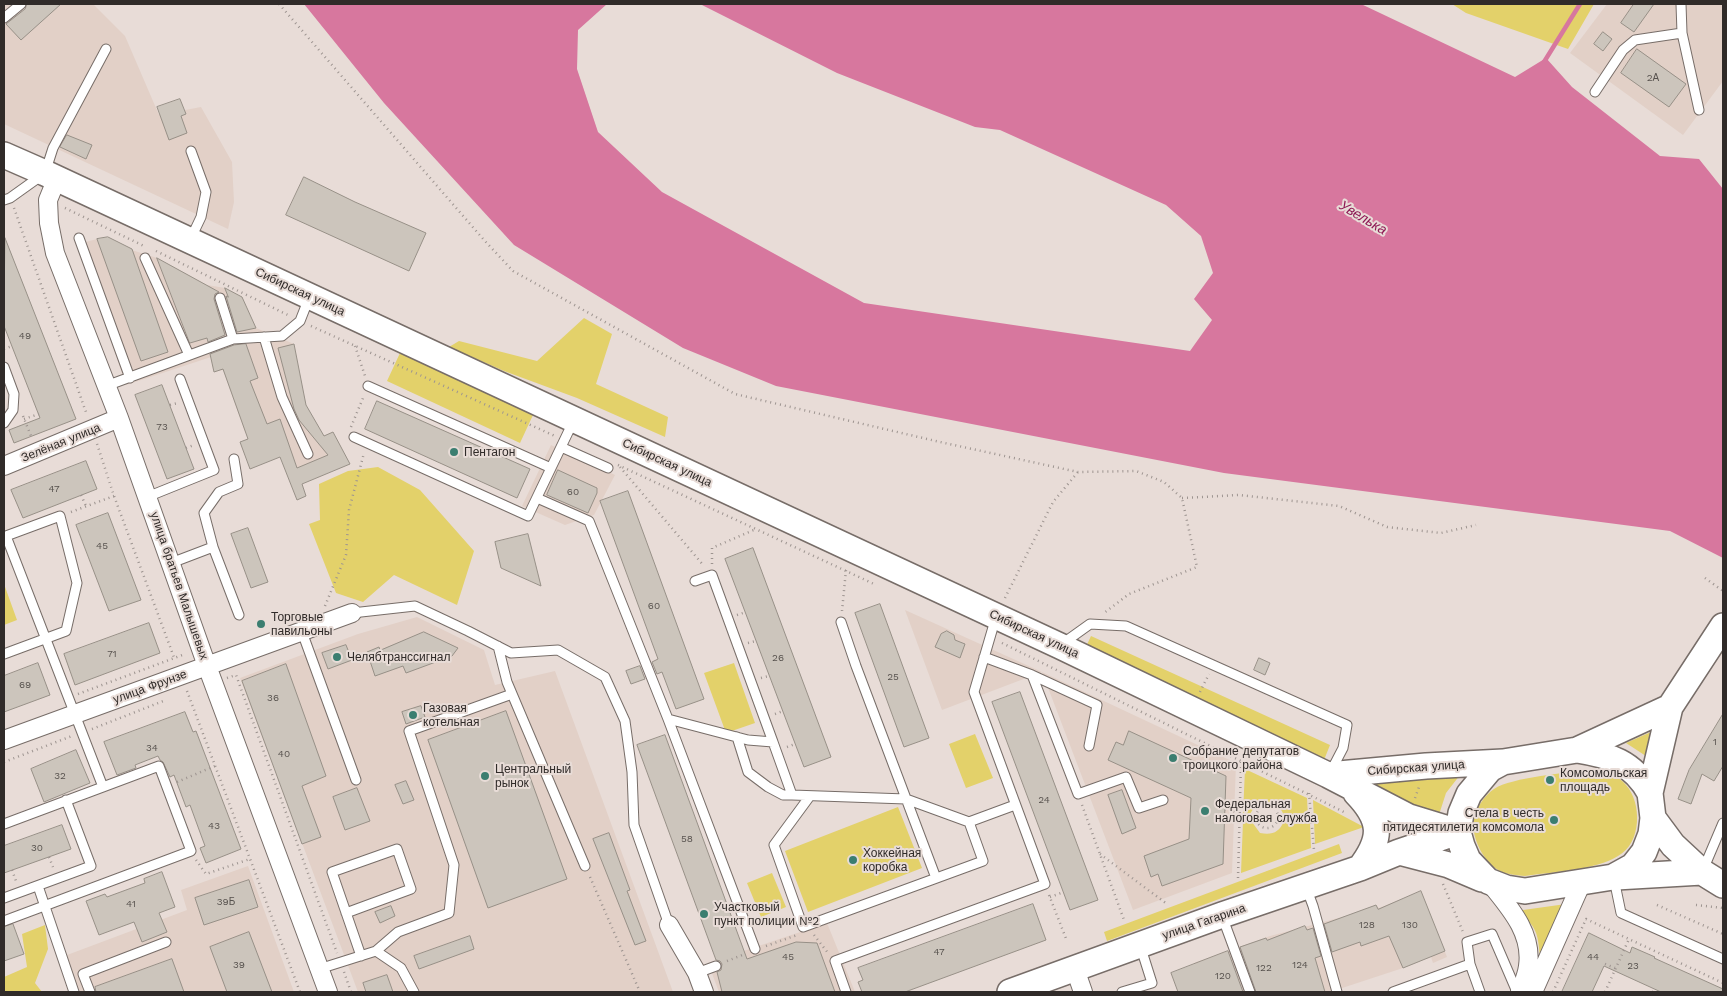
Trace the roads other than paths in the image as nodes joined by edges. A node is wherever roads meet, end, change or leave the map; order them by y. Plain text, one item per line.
1 (21, 4) edge
2 (1681, 4) edge
3 (4, 18) edge
4 (1682, 33) junction
5 (106, 49) dead end
6 (1595, 92) dead end
7 (1699, 110) dead end
8 (191, 151) dead end
9 (4, 155) edge
10 (50, 183) junction
11 (7, 199) edge
12 (79, 238) dead end
13 (190, 240) junction
14 (145, 258) dead end
15 (310, 297) junction
16 (220, 298) dead end
17 (264, 337) junction
18 (234, 339) junction
19 (188, 355) junction
20 (4, 367) edge
21 (130, 378) junction
22 (180, 379) dead end
23 (106, 386) junction
24 (368, 386) road end
25 (14, 394) junction
26 (4, 398) edge
27 (119, 418) junction
28 (4, 423) edge
29 (566, 435) junction
30 (354, 437) road end
31 (308, 454) dead end
32 (234, 459) dead end
33 (610, 465) road end
34 (4, 466) edge
35 (551, 468) junction
36 (147, 496) junction
37 (537, 498) junction
38 (5, 536) edge
39 (213, 547) junction
40 (171, 563) junction
41 (696, 581) dead end
42 (352, 614) joint
43 (238, 615) dead end
44 (842, 622) road end
45 (1723, 626) edge
46 (993, 627) junction
47 (309, 629) junction
48 (45, 639) junction
49 (498, 646) junction
50 (1060, 646) junction
51 (4, 654) edge
52 (984, 657) junction
53 (207, 666) junction
54 (1032, 675) junction
55 (512, 694) junction
56 (1670, 706) junction
57 (74, 715) junction
58 (668, 719) junction
59 (737, 737) junction
60 (4, 740) edge
61 (773, 742) junction
62 (1089, 746) dead end
63 (1577, 750) junction
64 (1503, 762) junction
65 (1328, 775) junction
66 (356, 780) dead end
67 (102, 787) junction
68 (1350, 788) junction
69 (1650, 793) junction
70 (792, 795) junction
71 (810, 796) junction
72 (906, 799) junction
73 (66, 800) junction
74 (1163, 800) dead end
75 (1015, 805) junction
76 (1653, 818) junction
77 (969, 822) junction
78 (4, 824) edge
79 (1723, 824) edge
80 (1458, 832) junction
81 (1399, 852) junction
82 (585, 866) road end
83 (1360, 868) junction
84 (1702, 872) junction
85 (1613, 877) junction
86 (936, 878) junction
87 (1488, 881) junction
88 (1582, 882) junction
89 (1723, 885) edge
90 (38, 886) junction
91 (1306, 887) junction
92 (4, 898) edge
93 (45, 905) junction
94 (346, 913) junction
95 (1222, 915) junction
96 (4, 921) edge
97 (669, 925) joint
98 (166, 942) dead end
99 (1140, 945) junction
100 (755, 949) road end
101 (376, 951) junction
102 (361, 956) junction
103 (1723, 959) edge
104 (1470, 964) junction
105 (716, 966) road end
106 (320, 969) junction
107 (1075, 969) junction
108 (697, 973) junction
109 (74, 992) edge
110 (90, 992) edge
111 (328, 992) edge
112 (414, 992) edge
113 (704, 992) edge
114 (846, 992) edge
115 (1010, 992) edge
116 (1083, 992) edge
117 (1122, 992) edge
118 (1250, 992) edge
119 (1337, 992) edge
120 (1393, 992) edge
121 (1480, 992) edge
122 (1518, 992) edge
123 (1533, 992) edge

1 - 3 lane
2 - 4 lane
4 - 6 lane
4 - 7 lane
5 - 10 lane
8 - 13 lane
9 - 10 street, Сибирская улица
10 - 11 lane
10 - 13 street, Сибирская улица
10 - 23 street, улица братьев Малышевых
12 - 21 lane
13 - 15 street, Сибирская улица
14 - 19 lane
15 - 17 lane
15 - 29 street, Сибирская улица
16 - 18 lane
17 - 18 lane
17 - 31 lane
18 - 19 lane
19 - 21 lane
20 - 25 lane
21 - 23 lane
22 - 36 lane
23 - 27 street, улица братьев Малышевых
24 - 35 lane
25 - 26 lane
25 - 28 lane
27 - 34 street, Зелёная улица
27 - 36 street, улица братьев Малышевых
29 - 33 lane
29 - 35 lane
29 - 46 street, Сибирская улица
30 - 37 lane
32 - 39 lane
35 - 37 lane
36 - 40 street, улица братьев Малышевых
37 - 58 lane
38 - 48 lane
38 - 48 lane
39 - 40 lane
39 - 43 lane
40 - 53 street, улица братьев Малышевых
41 - 61 lane
42 - 47 street, улица Фрунзе
42 - 49 lane
44 - 72 lane
45 - 56 street
46 - 50 street, Сибирская улица
46 - 52 lane
47 - 53 street, улица Фрунзе
47 - 66 lane
48 - 51 lane
48 - 57 lane
49 - 55 lane
49 - 97 lane
50 - 65 street, Сибирская улица
50 - 65 lane
52 - 54 lane
52 - 75 lane
53 - 57 street, улица Фрунзе
53 - 106 street, улица братьев Малышевых
54 - 62 lane
54 - 74 lane
55 - 82 lane
55 - 101 lane
56 - 63 street
56 - 69 street
57 - 60 street, улица Фрунзе
57 - 67 lane
58 - 59 lane
58 - 100 lane
59 - 61 lane
59 - 70 lane
61 - 70 lane
63 - 64 street
63 - 69 street
64 - 65 street, Сибирская улица
64 - 80 street
65 - 68 street, Сибирская улица
67 - 73 lane
67 - 93 lane
68 - 80 street, Сибирская улица
68 - 83 street, Сибирская улица
69 - 76 street
70 - 71 lane
71 - 72 lane
71 - 86 lane
72 - 77 lane
72 - 86 lane
73 - 78 lane
73 - 90 lane
75 - 77 lane
75 - 114 lane
76 - 84 street
76 - 85 street
77 - 86 lane
79 - 84 lane
80 - 81 street, улица Гагарина
80 - 87 street
81 - 83 street, улица Гагарина
81 - 87 street
83 - 91 street, улица Гагарина
84 - 85 street
84 - 89 street
85 - 88 street
85 - 103 lane
87 - 88 street
87 - 122 street
88 - 123 street
90 - 92 lane
90 - 93 lane
91 - 95 street, улица Гагарина
91 - 119 lane
93 - 96 lane
93 - 109 lane
94 - 94 lane
94 - 102 lane
95 - 99 street, улица Гагарина
95 - 118 lane
97 - 108 street
98 - 110 lane
99 - 107 street, улица Гагарина
99 - 117 lane
101 - 102 lane
101 - 112 lane
102 - 106 lane
104 - 120 lane
104 - 121 lane
104 - 122 lane
105 - 108 lane
106 - 111 street, улица братьев Малышевых
107 - 115 street, улица Гагарина
107 - 116 street
108 - 113 street

